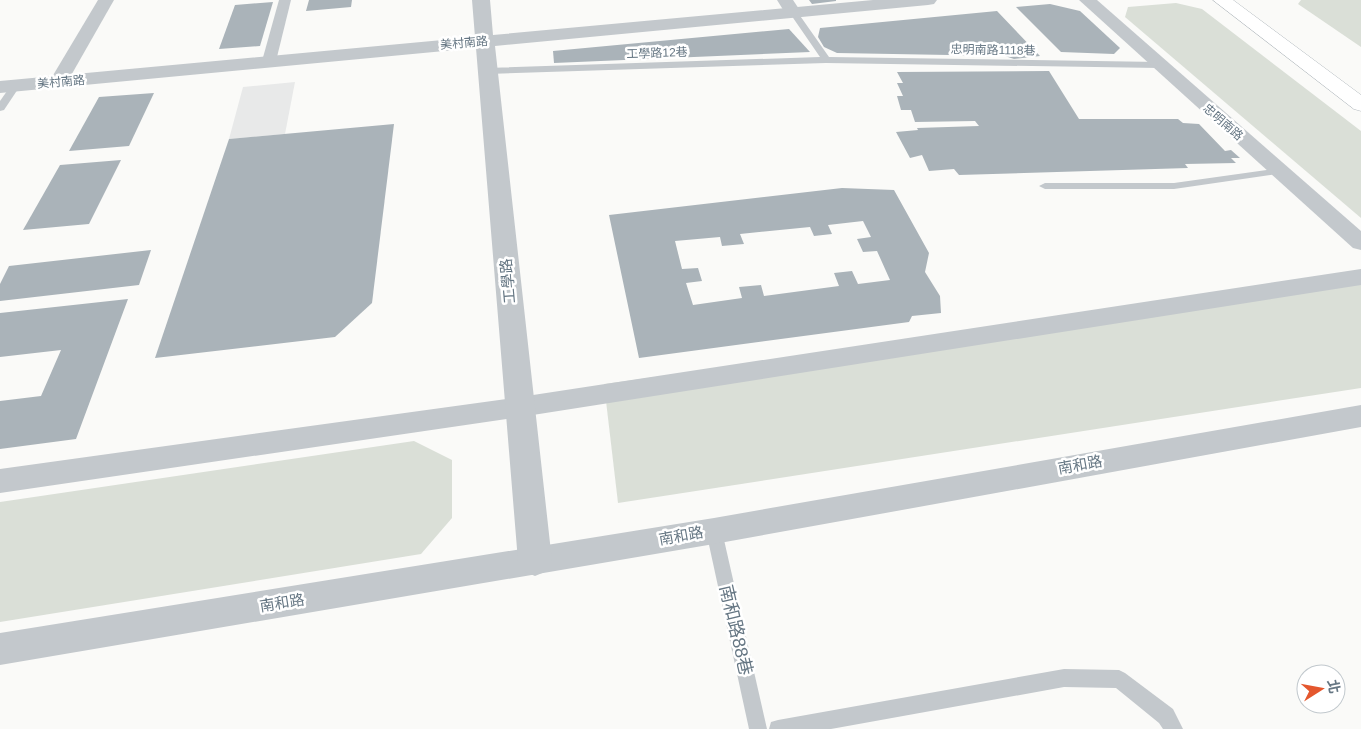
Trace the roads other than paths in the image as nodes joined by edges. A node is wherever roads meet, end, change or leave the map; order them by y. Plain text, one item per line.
1 (106, 0) edge
2 (285, 0) edge
3 (481, 0) edge
4 (928, 0) edge
5 (1087, 0) edge
6 (1222, 0) edge
7 (1247, 0) edge
8 (789, 6) edge
9 (486, 41) junction
10 (826, 60) junction
11 (269, 61) junction
12 (1159, 65) junction
13 (488, 71) junction
14 (1345, 71) dead end
15 (58, 82) junction
16 (8, 86) edge
17 (1361, 105) edge
18 (0, 108) edge
19 (1280, 171) junction
20 (1045, 186) dead end
21 (1361, 243) edge
22 (1361, 277) edge
23 (520, 407) junction
24 (1361, 416) edge
25 (0, 481) edge
26 (714, 531) junction
27 (535, 561) junction
28 (0, 649) edge
29 (758, 729) edge
30 (778, 729) edge
31 (1174, 729) edge

1 - 15 street
2 - 11 street
3 - 9 street, 工學路
4 - 8 street, 美村南路
5 - 12 street, 忠明南路
6 - 17 main road
7 - 14 main road
8 - 9 street, 美村南路
8 - 10 lane
9 - 11 street, 美村南路
9 - 13 street, 工學路
10 - 12 lane, 忠明南路1118巷
10 - 13 lane, 工學路12巷
11 - 15 street, 美村南路
12 - 19 street, 忠明南路
13 - 23 street, 工學路
15 - 16 street, 美村南路
16 - 18 lane
19 - 20 lane
19 - 21 street, 忠明南路
22 - 23 street
23 - 25 street
23 - 27 street, 工學路
24 - 26 street, 南和路
26 - 27 street, 南和路
26 - 29 lane, 南和路88巷
27 - 28 street, 南和路
30 - 31 lane

